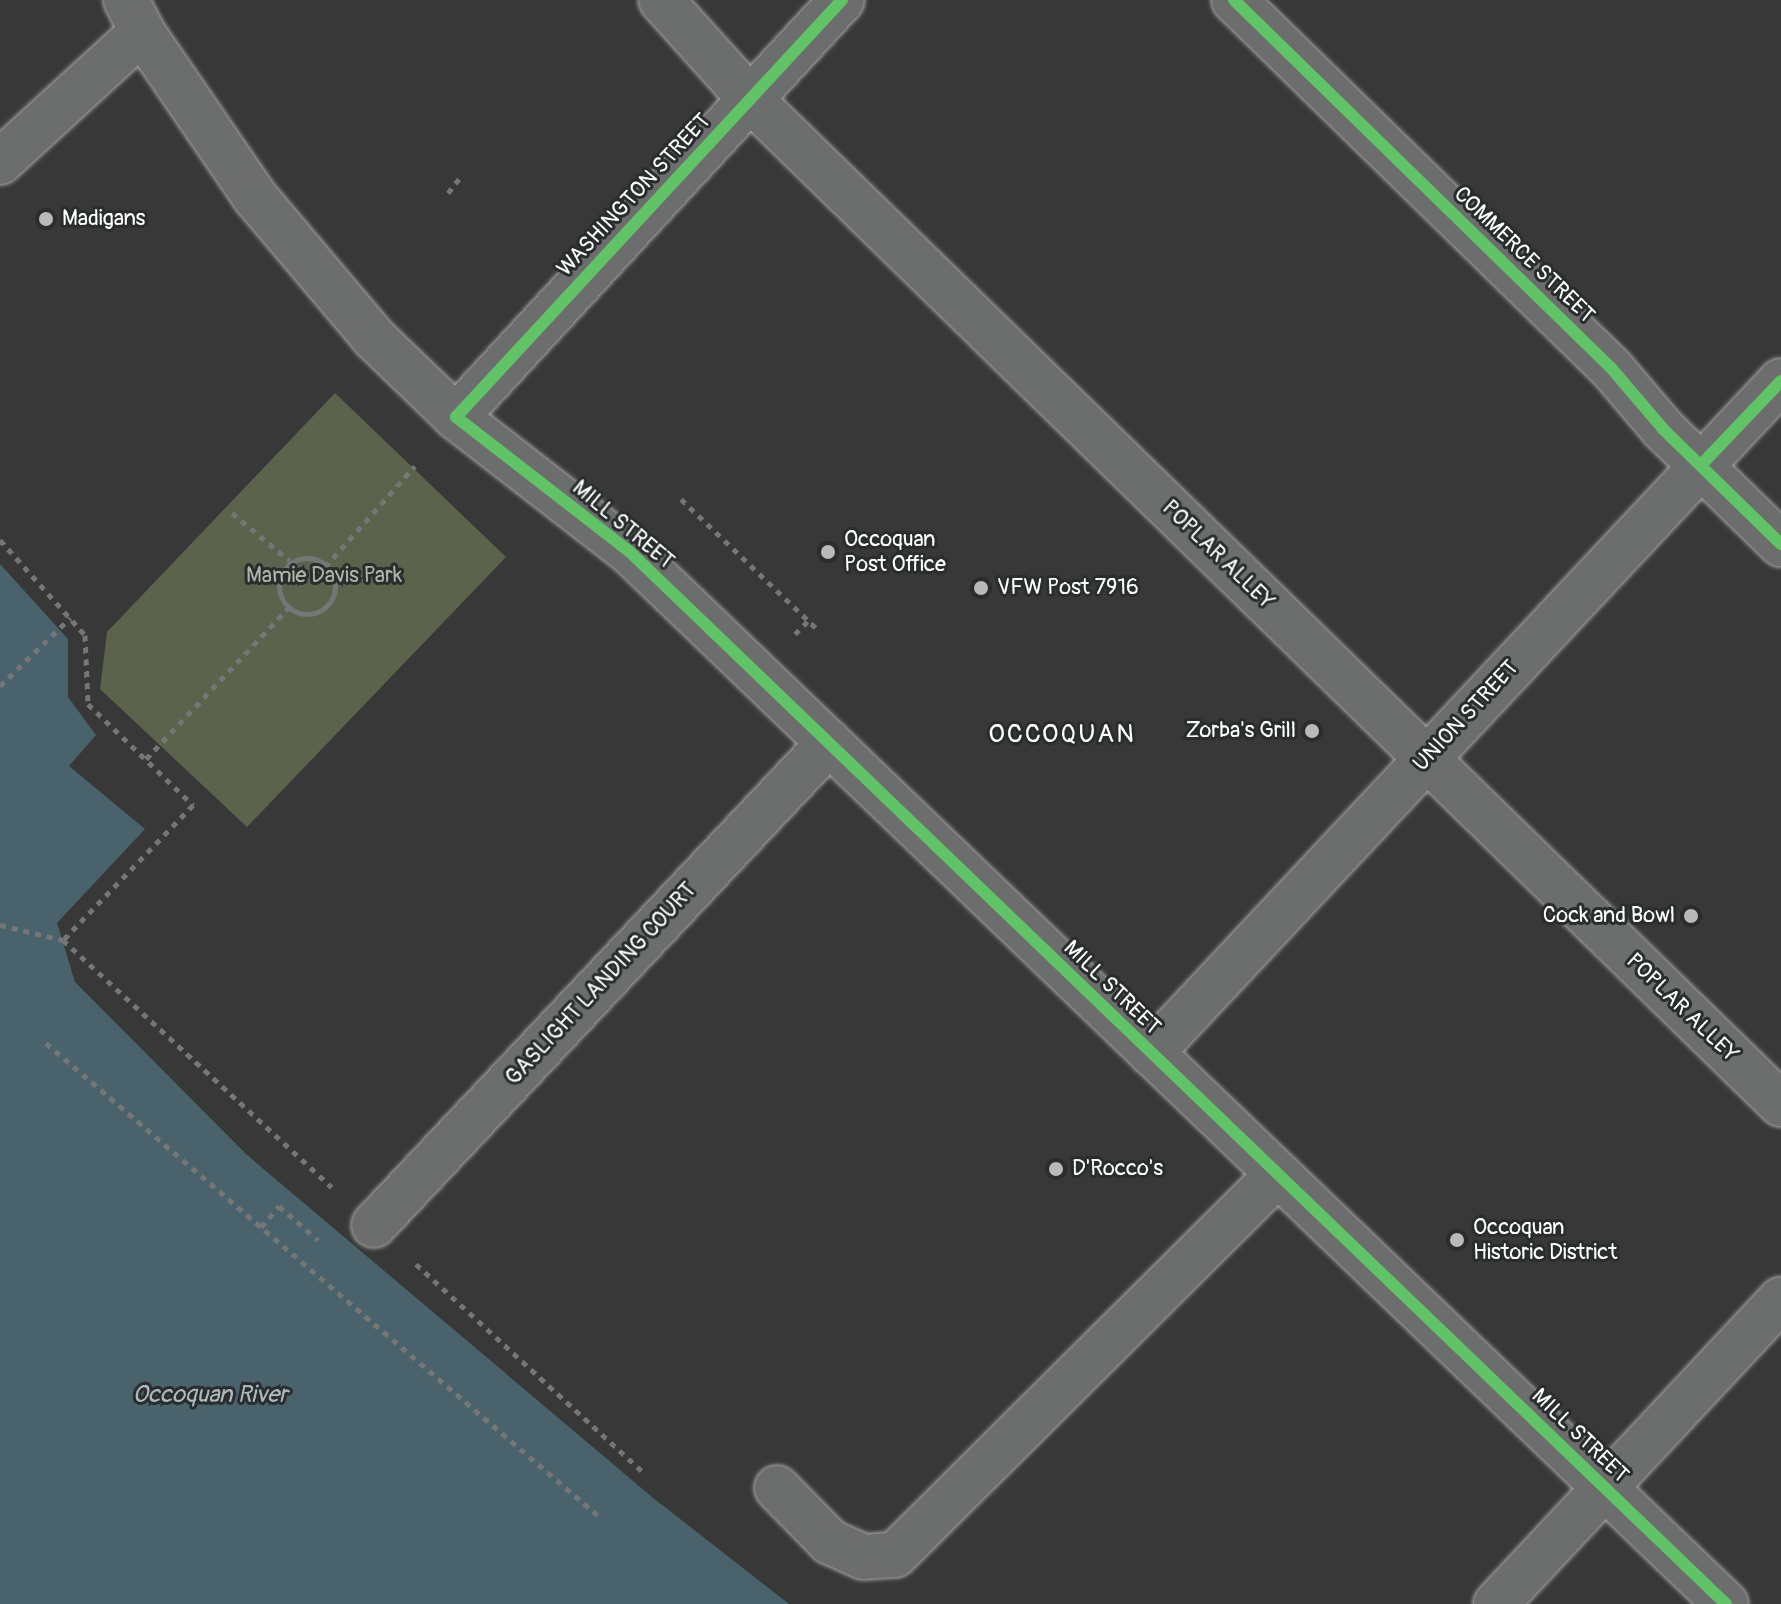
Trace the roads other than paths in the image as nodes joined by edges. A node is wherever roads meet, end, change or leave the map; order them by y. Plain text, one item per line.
1 (661, 0) edge
2 (842, 0) edge
3 (1234, 0) edge
4 (134, 16) edge
5 (750, 99) junction
6 (0, 162) edge
7 (1781, 381) edge
8 (456, 417) junction
9 (1701, 465) junction
10 (1781, 544) edge
11 (829, 743) junction
12 (1426, 759) junction
13 (1151, 1053) junction
14 (1781, 1104) edge
15 (1278, 1174) junction
16 (374, 1225) road end
17 (1781, 1299) edge
18 (777, 1488) dead end
19 (1605, 1488) junction
20 (1496, 1604) edge
21 (1726, 1604) edge

1 - 5 street, POPLAR ALLEY
2 - 5 street, WASHINGTON STREET
3 - 9 street, COMMERCE STREET
4 - 6 street
4 - 8 street, MILL STREET
5 - 8 street, WASHINGTON STREET
5 - 12 street, POPLAR ALLEY
7 - 9 street, UNION STREET
8 - 11 street, MILL STREET
9 - 10 street, COMMERCE STREET
9 - 12 street, UNION STREET
11 - 13 street, MILL STREET
11 - 16 street, GASLIGHT LANDING COURT
12 - 13 street, UNION STREET
12 - 14 street, POPLAR ALLEY
13 - 15 street, MILL STREET
15 - 18 street
15 - 19 street, MILL STREET
17 - 19 street
19 - 20 street
19 - 21 street, MILL STREET

